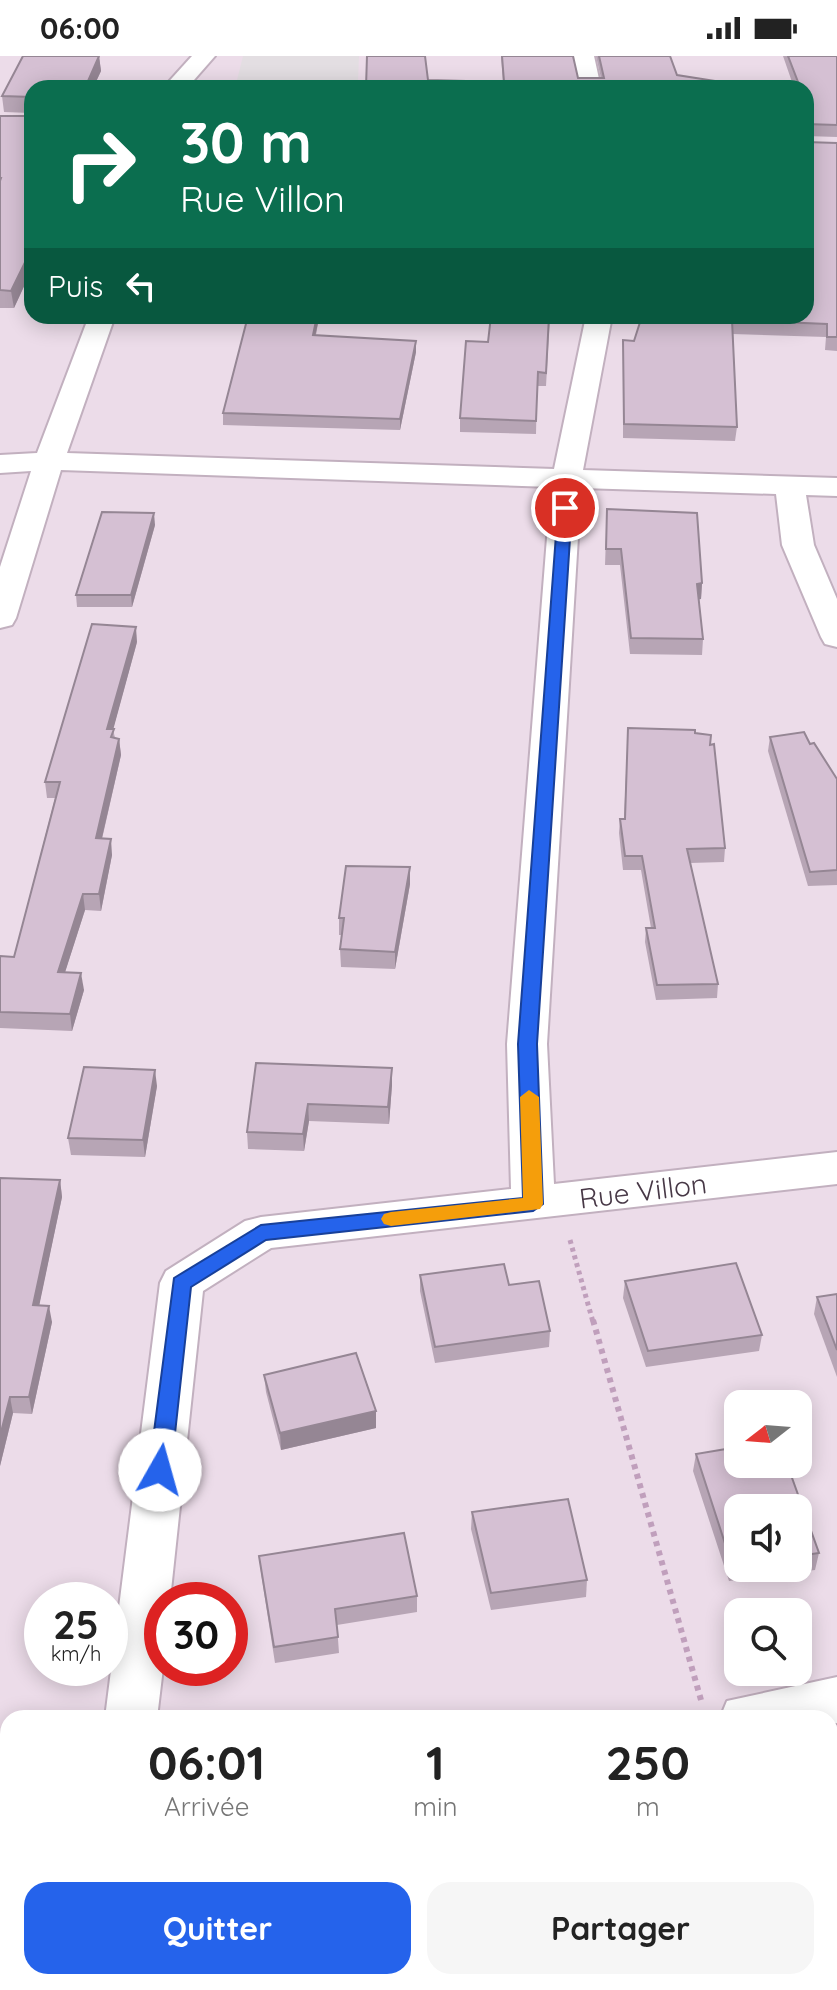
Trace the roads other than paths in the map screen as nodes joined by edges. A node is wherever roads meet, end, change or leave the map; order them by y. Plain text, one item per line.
1 (204, 56) edge
2 (583, 56) edge
3 (165, 61) dead end
4 (171, 80) edge
5 (182, 80) edge
6 (588, 80) edge
7 (99, 324) edge
8 (597, 324) edge
9 (49, 461) junction
10 (0, 464) edge
11 (567, 476) junction
12 (790, 485) junction
13 (837, 487) edge
14 (0, 618) edge
15 (837, 637) edge
16 (837, 1168) edge
17 (546, 1202) junction
18 (837, 1700) edge
19 (132, 1710) edge
20 (724, 1710) edge

1 - 5 street
2 - 6 street
3 - 4 street
7 - 9 street
8 - 11 street
9 - 10 street
9 - 11 street
9 - 14 street
11 - 12 street
11 - 17 street
12 - 13 street
12 - 15 street
16 - 17 street, Rue Villon
17 - 19 street, Rue Villon
18 - 20 street

